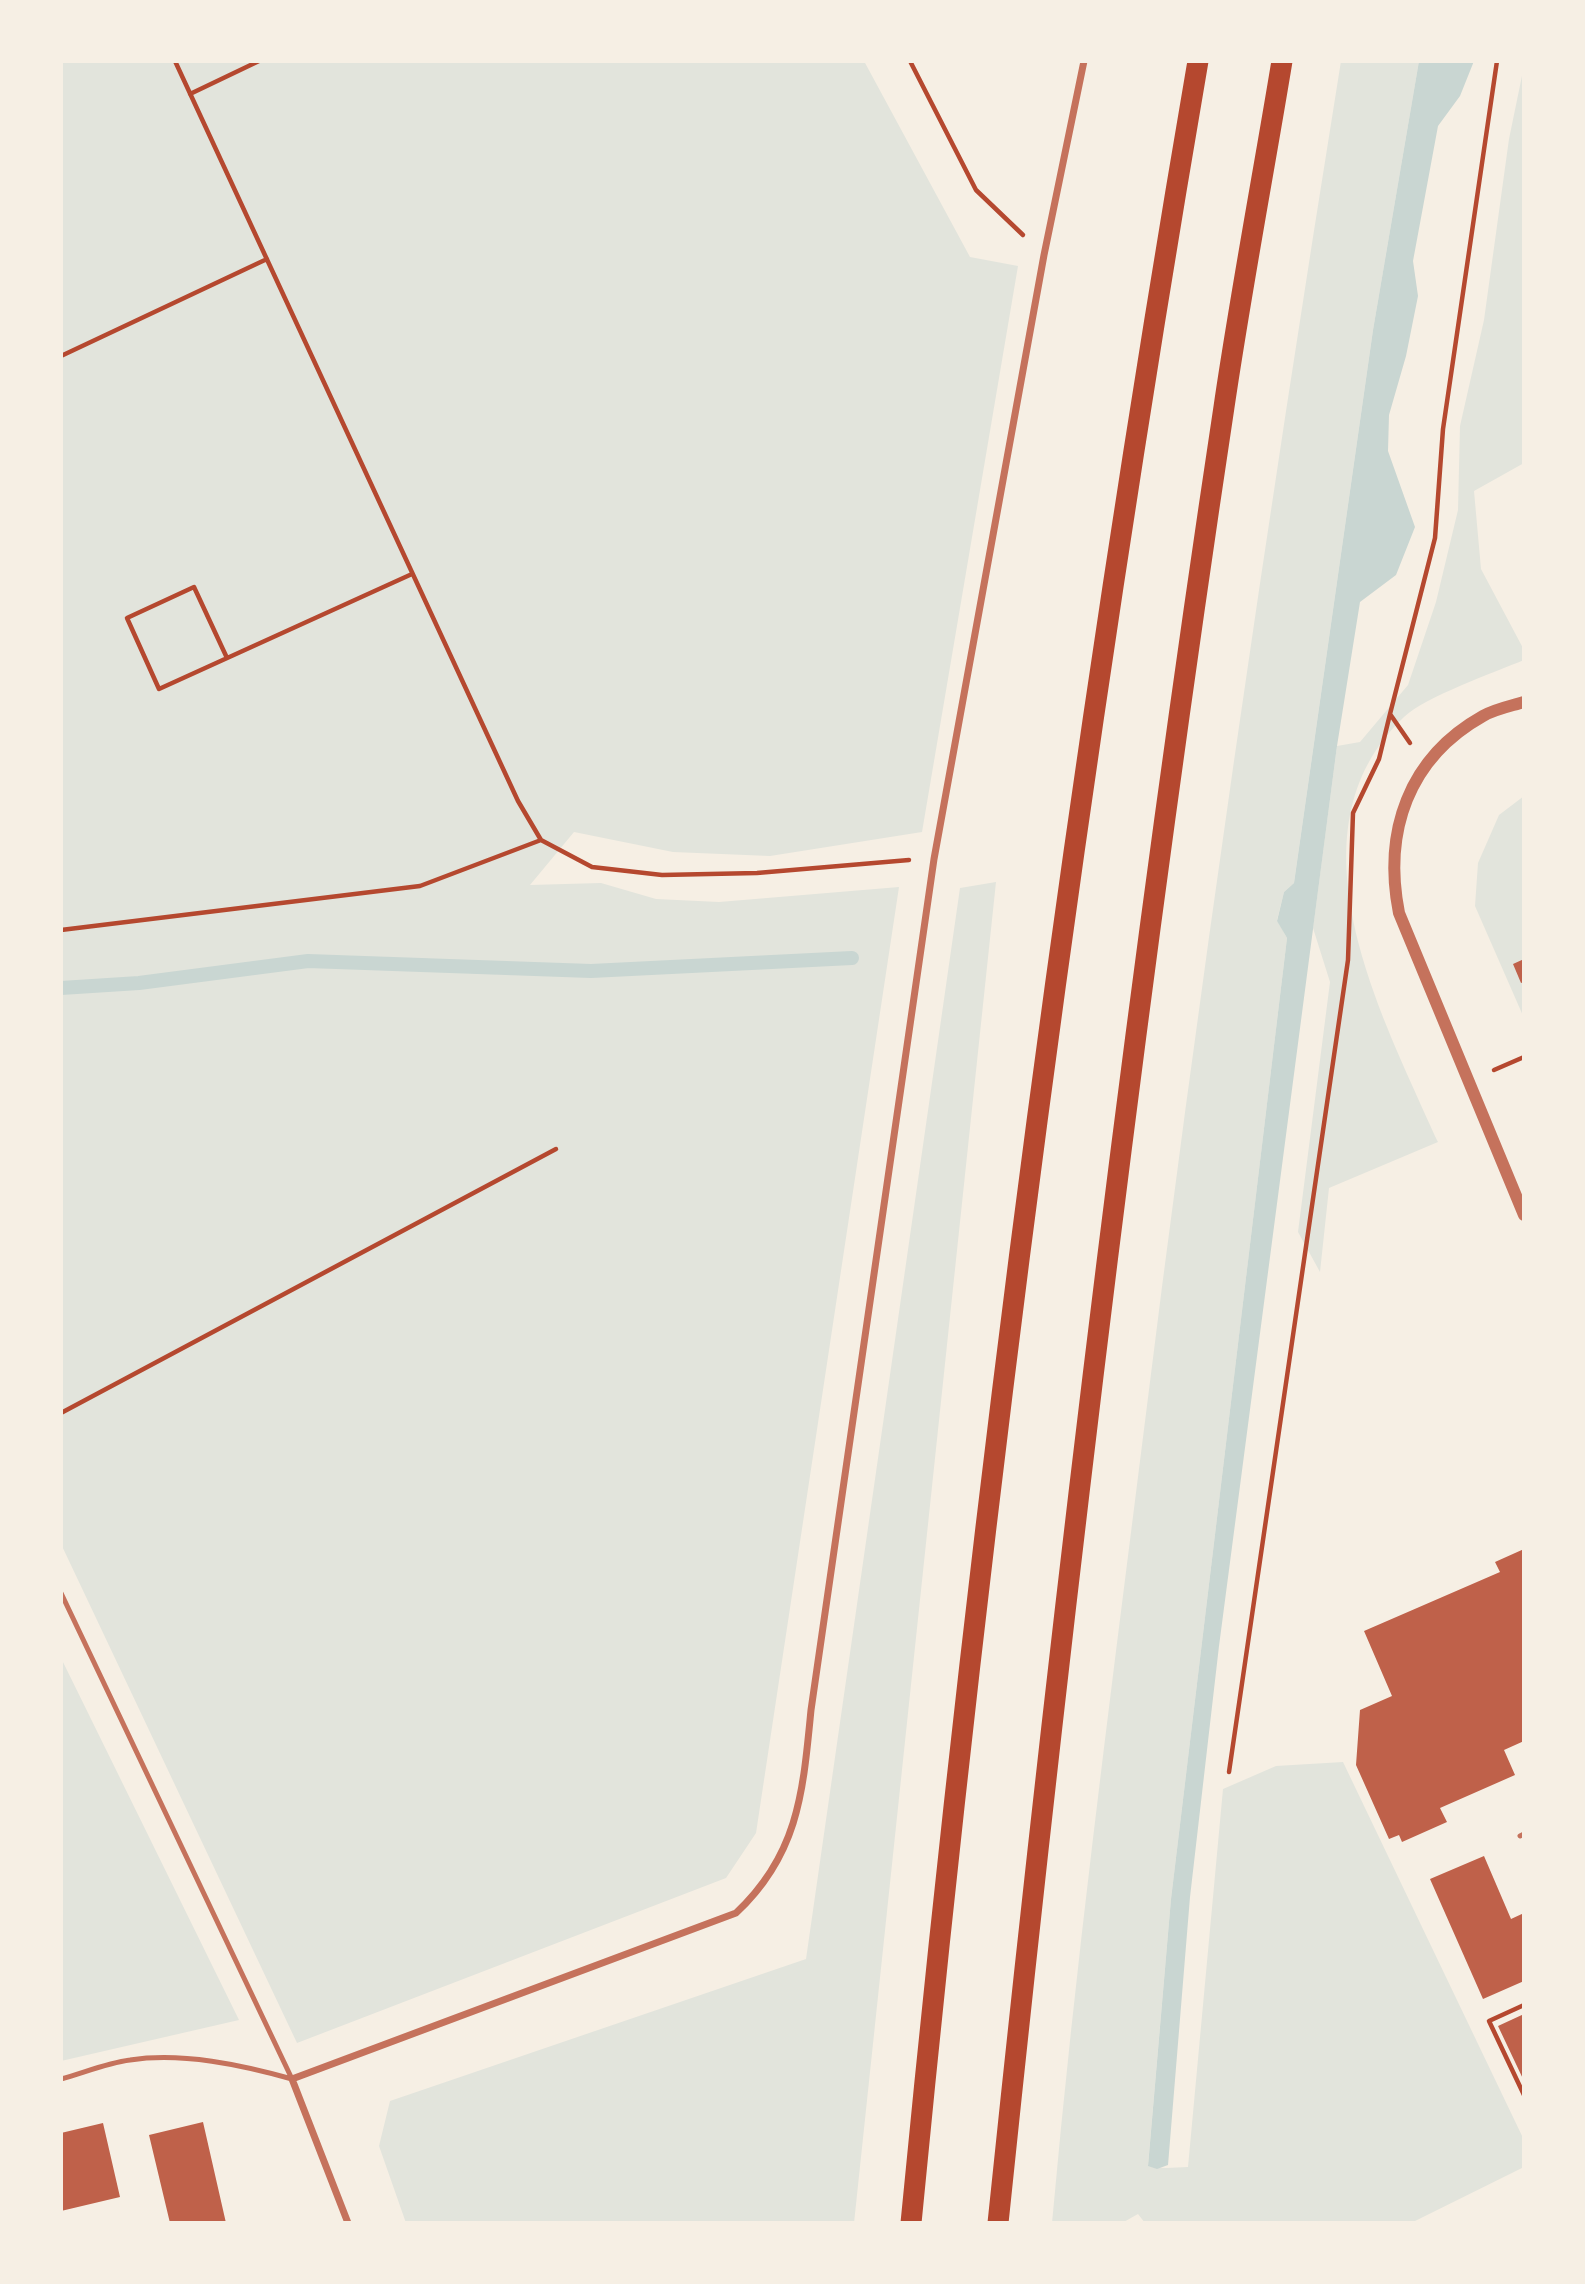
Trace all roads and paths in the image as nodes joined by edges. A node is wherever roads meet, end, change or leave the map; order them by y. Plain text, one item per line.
1 (175, 61) edge
2 (259, 61) edge
3 (910, 61) edge
4 (1084, 61) edge
5 (1198, 61) edge
6 (1282, 61) edge
7 (1497, 61) edge
8 (190, 94) junction
9 (1044, 255) junction
10 (267, 259) junction
11 (61, 356) edge
12 (412, 574) junction
13 (227, 658) junction
14 (1524, 702) edge
15 (1390, 713) junction
16 (1424, 768) junction
17 (541, 840) junction
18 (934, 859) junction
19 (61, 930) edge
20 (556, 1149) dead end
21 (1524, 1215) edge
22 (61, 1413) edge
23 (61, 1593) edge
24 (1229, 1772) dead end
25 (1524, 2005) edge
26 (61, 2079) edge
27 (292, 2079) junction
28 (1524, 2095) edge
29 (348, 2223) edge
30 (911, 2223) edge
31 (998, 2223) edge

1 - 8 path
2 - 8 path
3 - 9 path
4 - 9 street
5 - 30 highway
6 - 31 highway
7 - 15 path
8 - 10 path
9 - 18 street
10 - 11 path
10 - 12 path
12 - 13 path
12 - 17 path
13 - 13 path
14 - 16 street
15 - 16 path
15 - 24 path
16 - 21 street
17 - 18 path
17 - 19 path
18 - 27 street
20 - 22 path
23 - 27 lane
25 - 28 path
26 - 27 lane
27 - 29 street

